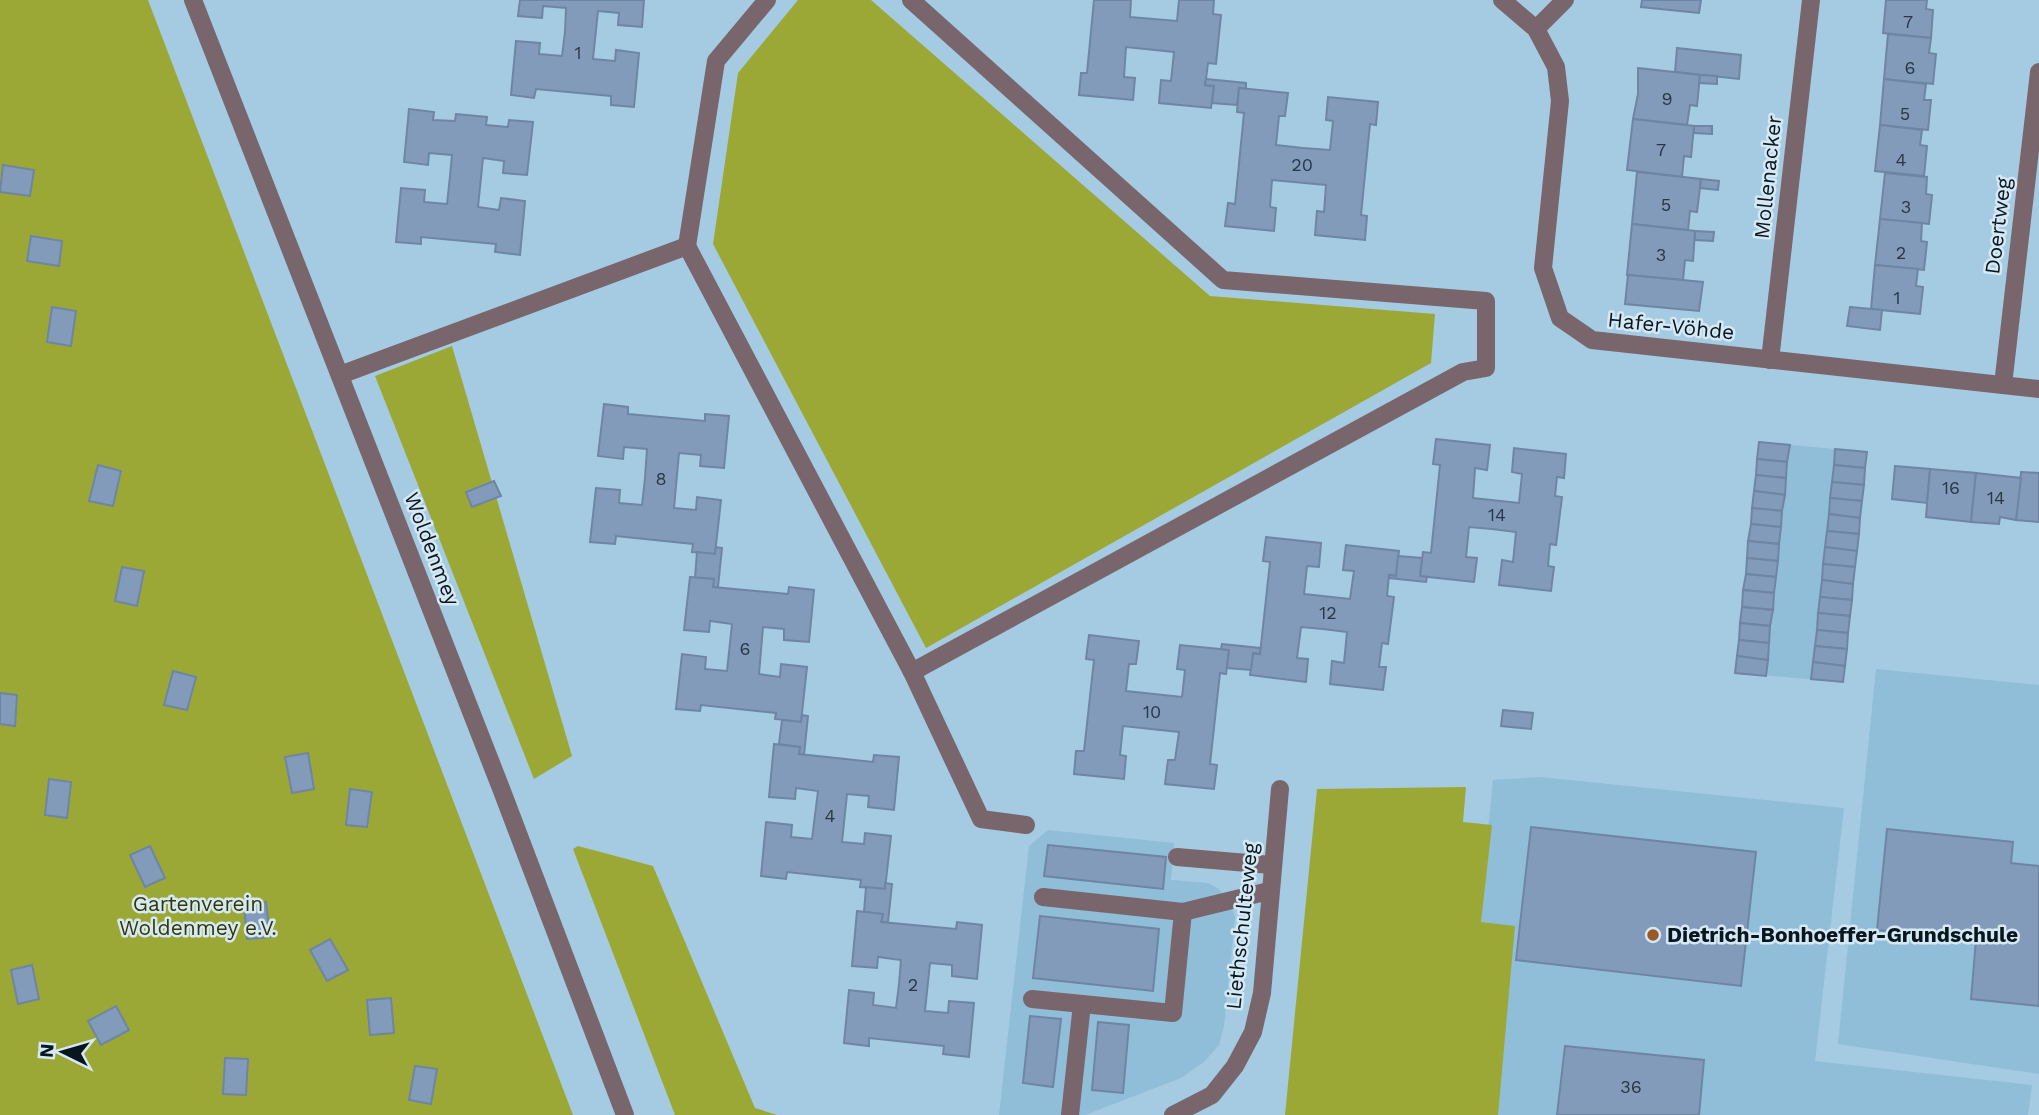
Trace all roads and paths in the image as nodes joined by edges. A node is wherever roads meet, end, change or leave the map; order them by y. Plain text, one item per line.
1 (193, 0) edge
2 (767, 0) edge
3 (911, 0) edge
4 (1502, 0) edge
5 (1565, 0) edge
6 (1811, 0) edge
7 (1536, 29) junction
8 (2039, 72) edge
9 (687, 246) junction
10 (1770, 360) junction
11 (340, 374) junction
12 (2003, 386) junction
13 (2039, 389) edge
14 (912, 672) junction
15 (1280, 789) dead end
16 (1026, 825) dead end
17 (1177, 857) dead end
18 (1271, 865) junction
19 (1269, 891) junction
20 (1043, 897) dead end
21 (1183, 912) junction
22 (1032, 999) dead end
23 (1082, 1004) junction
24 (625, 1115) edge
25 (1070, 1115) edge
26 (1173, 1115) edge

1 - 11 street, Woldenmey
2 - 9 street
3 - 14 street
4 - 7 street, Hafer-Vöhde
5 - 7 street
6 - 10 street, Mollenacker
7 - 10 street, Hafer-Vöhde
8 - 12 street, Doertweg
9 - 11 street
9 - 14 street
10 - 12 street, Hafer-Vöhde
11 - 24 street, Woldenmey
12 - 13 street, Hafer-Vöhde
14 - 16 street
15 - 18 street, Liethschulteweg
17 - 18 street
18 - 19 street, Liethschulteweg
19 - 21 street
19 - 26 street, Liethschulteweg
20 - 21 street
21 - 23 street
22 - 23 street
23 - 25 street

